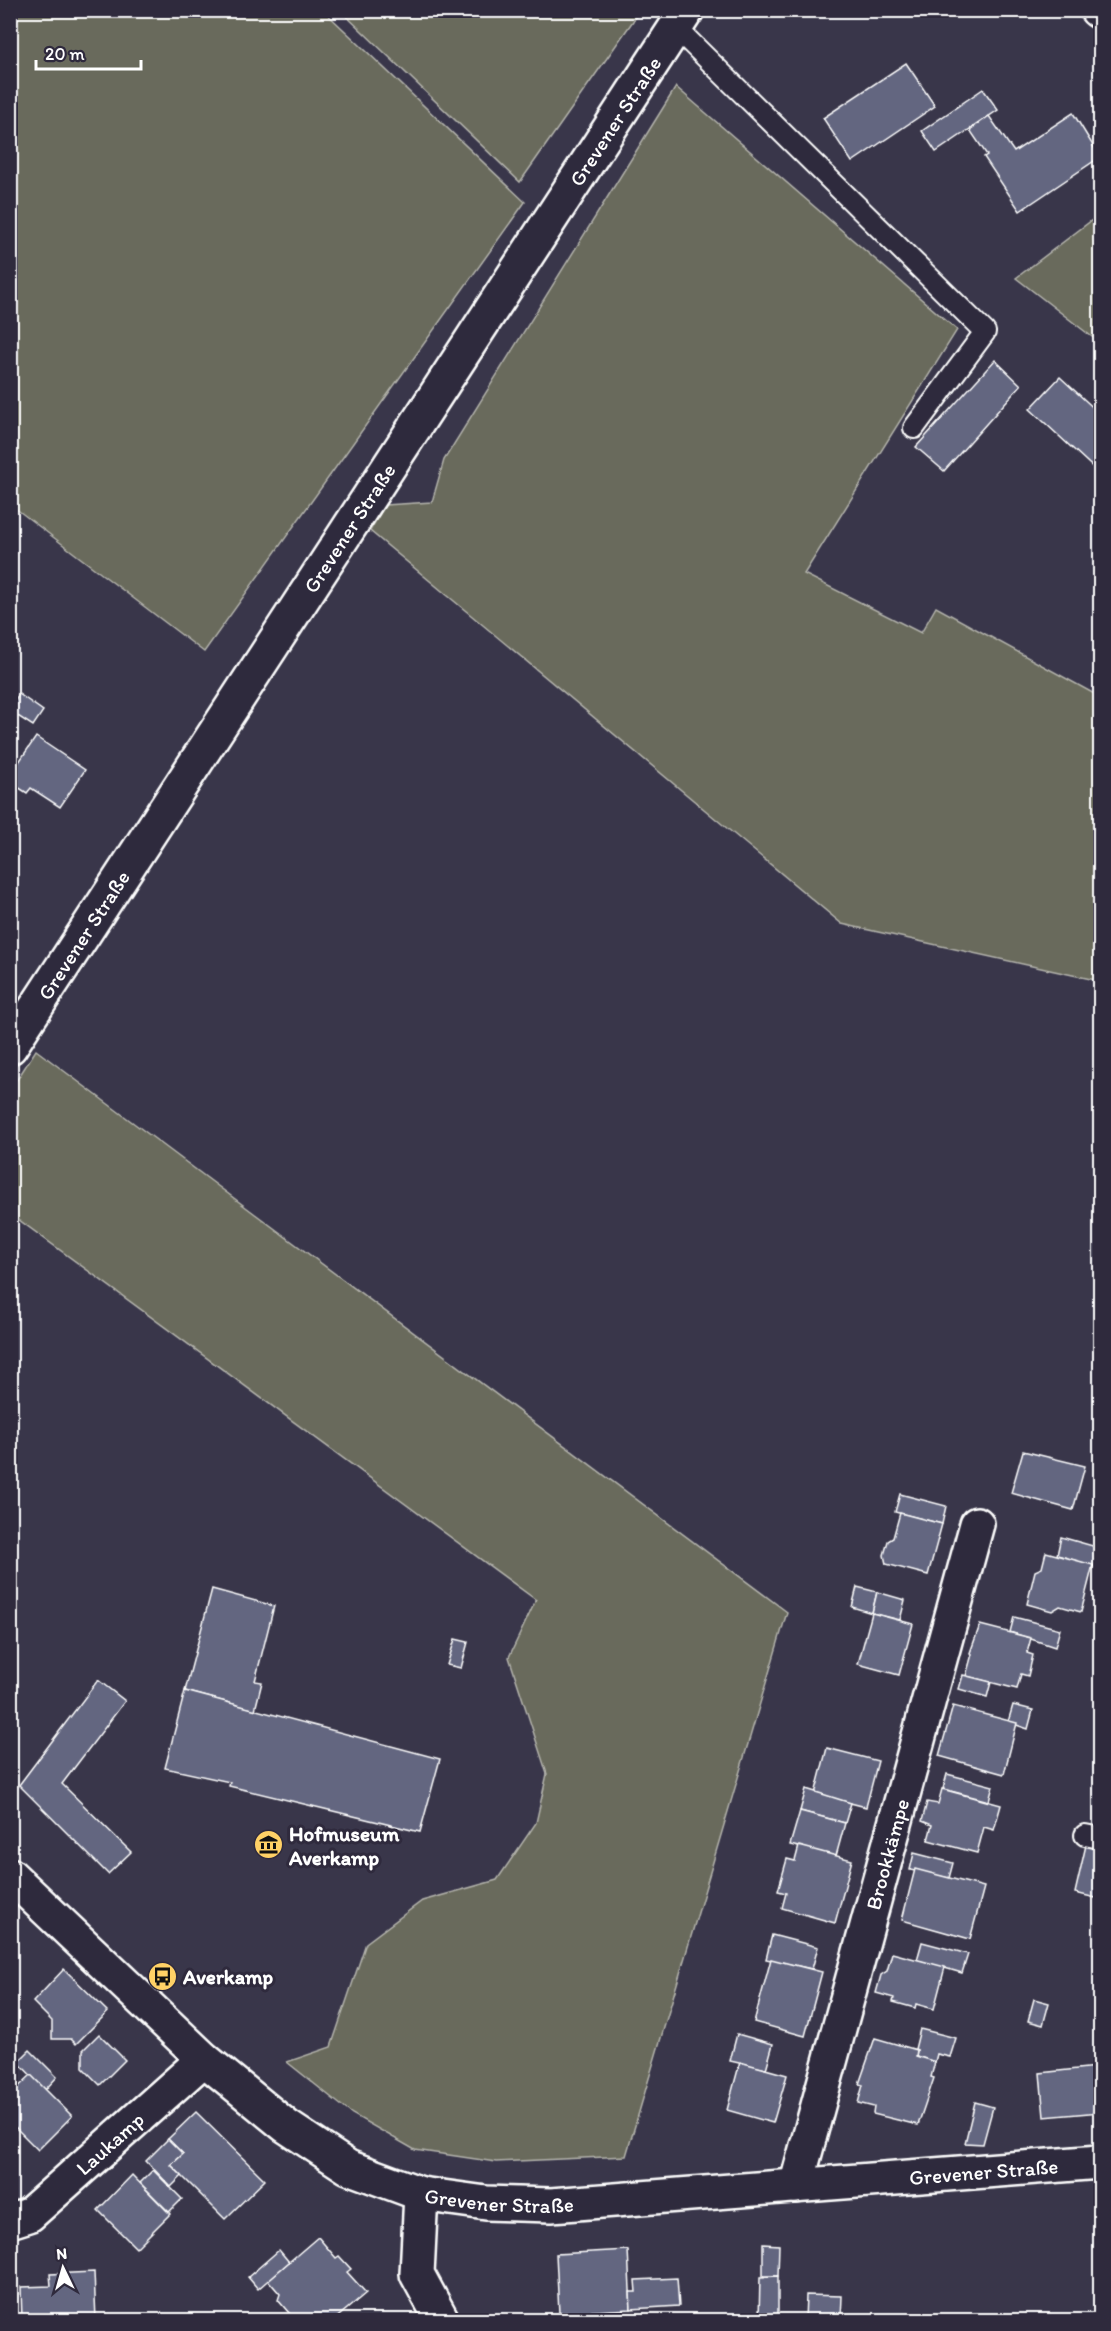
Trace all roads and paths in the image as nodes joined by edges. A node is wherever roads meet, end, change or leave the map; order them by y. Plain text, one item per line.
1 (682, 19) edge
2 (914, 428) dead end
3 (10, 1047) edge
4 (977, 1524) dead end
5 (10, 1875) edge
6 (204, 2058) junction
7 (1101, 2162) edge
8 (796, 2186) junction
9 (422, 2194) junction
10 (10, 2221) edge
11 (442, 2320) edge

1 - 2 lane
1 - 3 street, Grevener Straße
4 - 8 street, Brookkämpe
5 - 6 street, Grevener Straße
6 - 9 street, Grevener Straße
6 - 10 street, Laukamp
7 - 8 street, Grevener Straße
8 - 9 street, Grevener Straße
9 - 11 street

